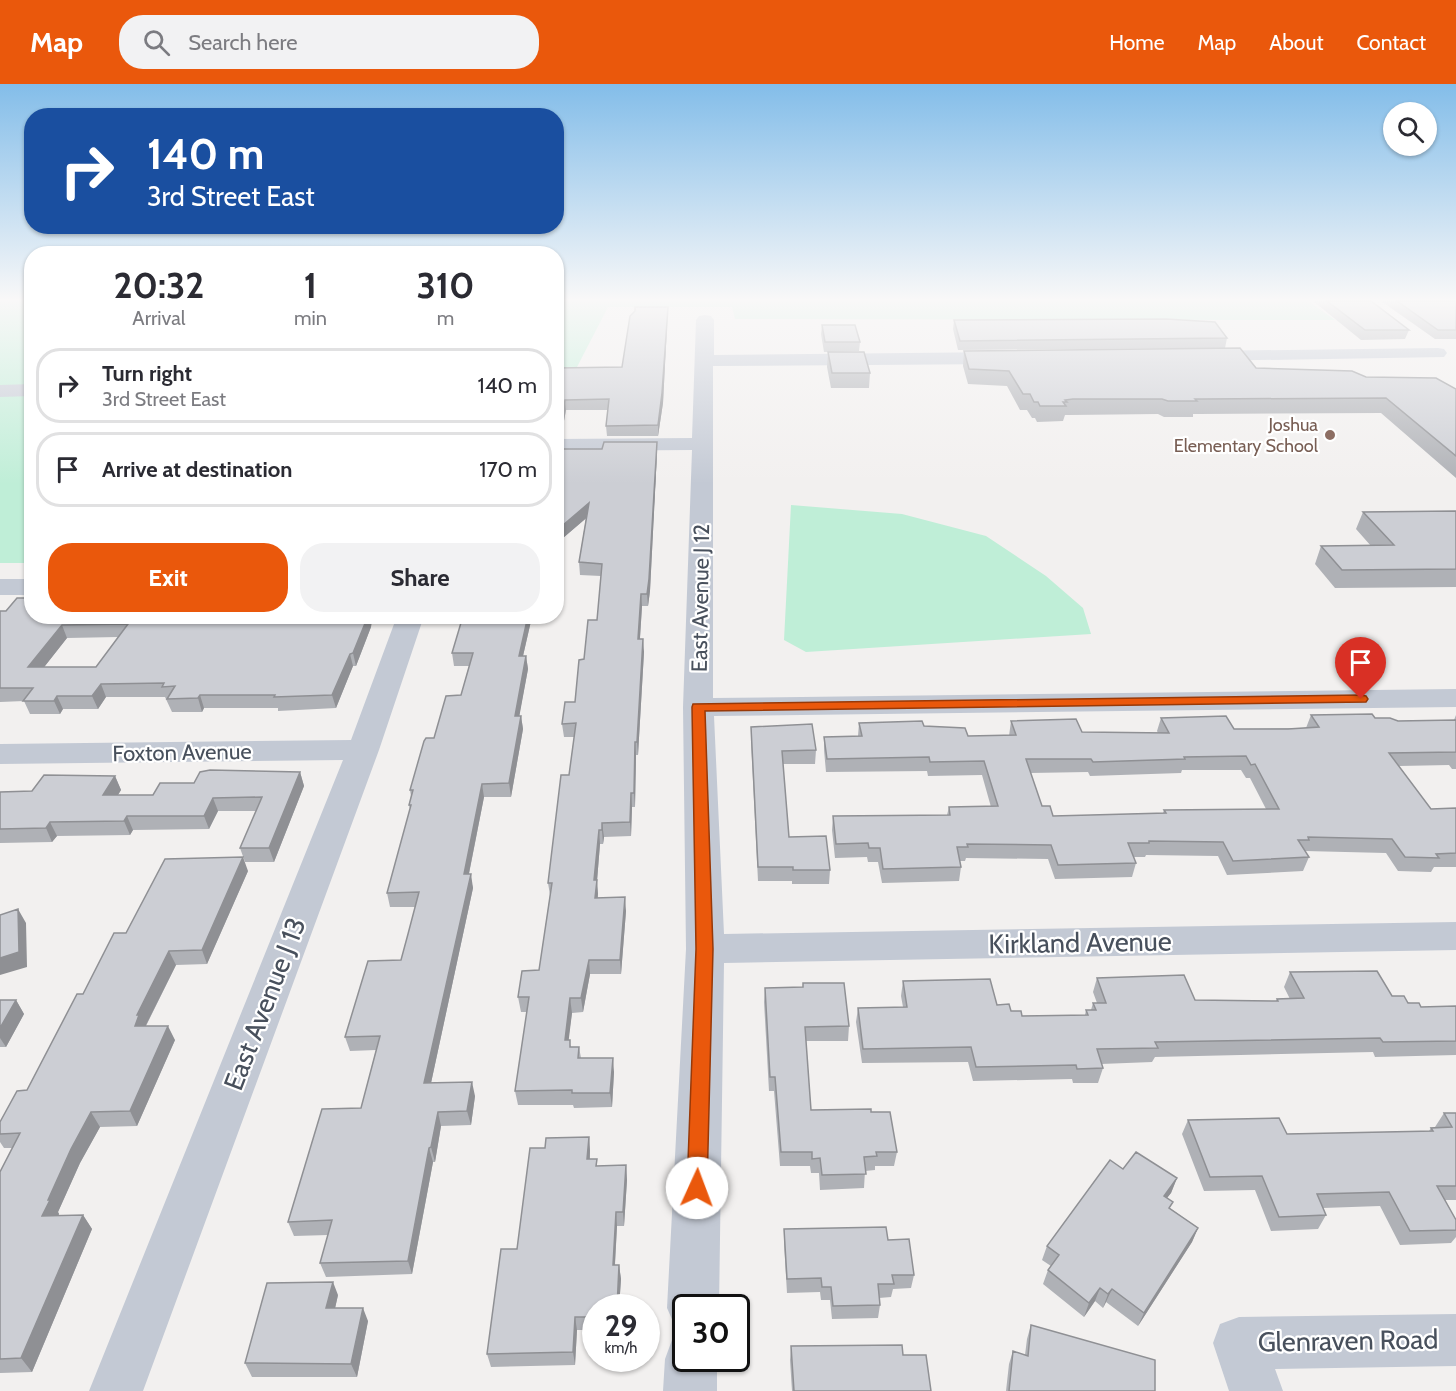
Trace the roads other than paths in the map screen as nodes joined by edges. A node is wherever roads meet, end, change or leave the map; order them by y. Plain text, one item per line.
1 (703, 361) edge
2 (1182, 362) edge
3 (1310, 362) edge
4 (1400, 362) edge
5 (1416, 370) dead end
6 (24, 390) edge
7 (0, 391) edge
8 (702, 444) junction
9 (564, 445) edge
10 (24, 586) edge
11 (0, 587) edge
12 (408, 624) edge
13 (1456, 698) edge
14 (698, 707) junction
15 (363, 750) junction
16 (0, 754) edge
17 (1456, 936) edge
18 (705, 949) junction
19 (693, 1294) edge
20 (1456, 1340) edge
21 (691, 1372) edge
22 (116, 1391) edge
23 (690, 1391) edge
24 (1256, 1391) edge

1 - 8 street, East Avenue J 12
2 - 3 street
4 - 5 street
6 - 7 street
8 - 9 street
8 - 14 street, East Avenue J 12
10 - 11 street
12 - 15 street, East Avenue J 13
13 - 14 street
14 - 18 street, East Avenue J 12
15 - 16 street, Foxton Avenue
15 - 22 street, East Avenue J 13
17 - 18 street, Kirkland Avenue
18 - 19 street, East Avenue J 12
20 - 24 street, Glenraven Road
21 - 23 street

